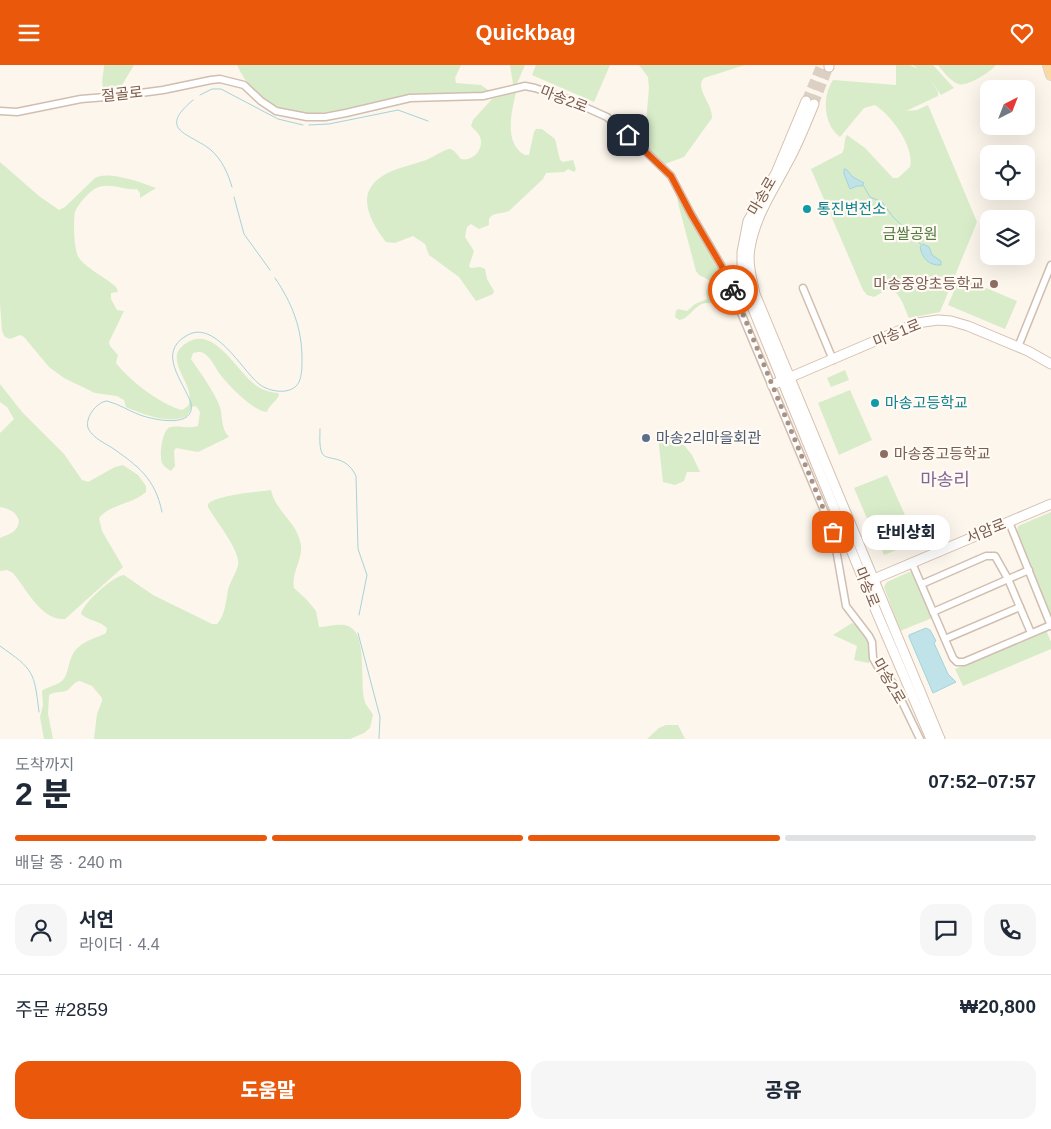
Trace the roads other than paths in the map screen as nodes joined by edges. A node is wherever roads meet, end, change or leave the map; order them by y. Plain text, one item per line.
1 (1048, 65) edge
2 (1051, 75) edge
3 (244, 85) joint
4 (810, 103) tunnel mouth
5 (0, 111) edge
6 (1051, 265) edge
7 (803, 288) dead end
8 (1018, 347) junction
9 (833, 360) junction
10 (1051, 363) edge
11 (786, 379) junction
12 (772, 385) junction
13 (1051, 504) edge
14 (1009, 522) junction
15 (912, 563) junction
16 (1028, 570) junction
17 (1008, 579) junction
18 (869, 581) junction
19 (922, 584) junction
20 (1020, 607) junction
21 (933, 612) junction
22 (1051, 625) edge
23 (1031, 633) junction
24 (945, 639) junction
25 (931, 736) edge
26 (920, 739) edge
27 (940, 739) edge

1 - 2 main road
3 - 5 street, 절골로
3 - 12 street, 마송2로
4 - 11 street, 마송로
6 - 8 street
7 - 9 street
8 - 9 street, 마송1로
8 - 10 street, 마송1로
9 - 11 street, 마송1로
11 - 12 street, 마송1로
11 - 18 street, 마송로
12 - 26 street, 마송2로
13 - 14 street, 서암로
14 - 15 street, 서암로
14 - 16 street
15 - 18 street, 서암로
15 - 19 street
16 - 17 street
16 - 22 street
17 - 19 street
17 - 20 street
17 - 21 street
18 - 25 street, 마송로
19 - 21 street
20 - 23 street
20 - 24 street
21 - 24 street
22 - 23 street
23 - 24 street
25 - 27 street, 마송로

